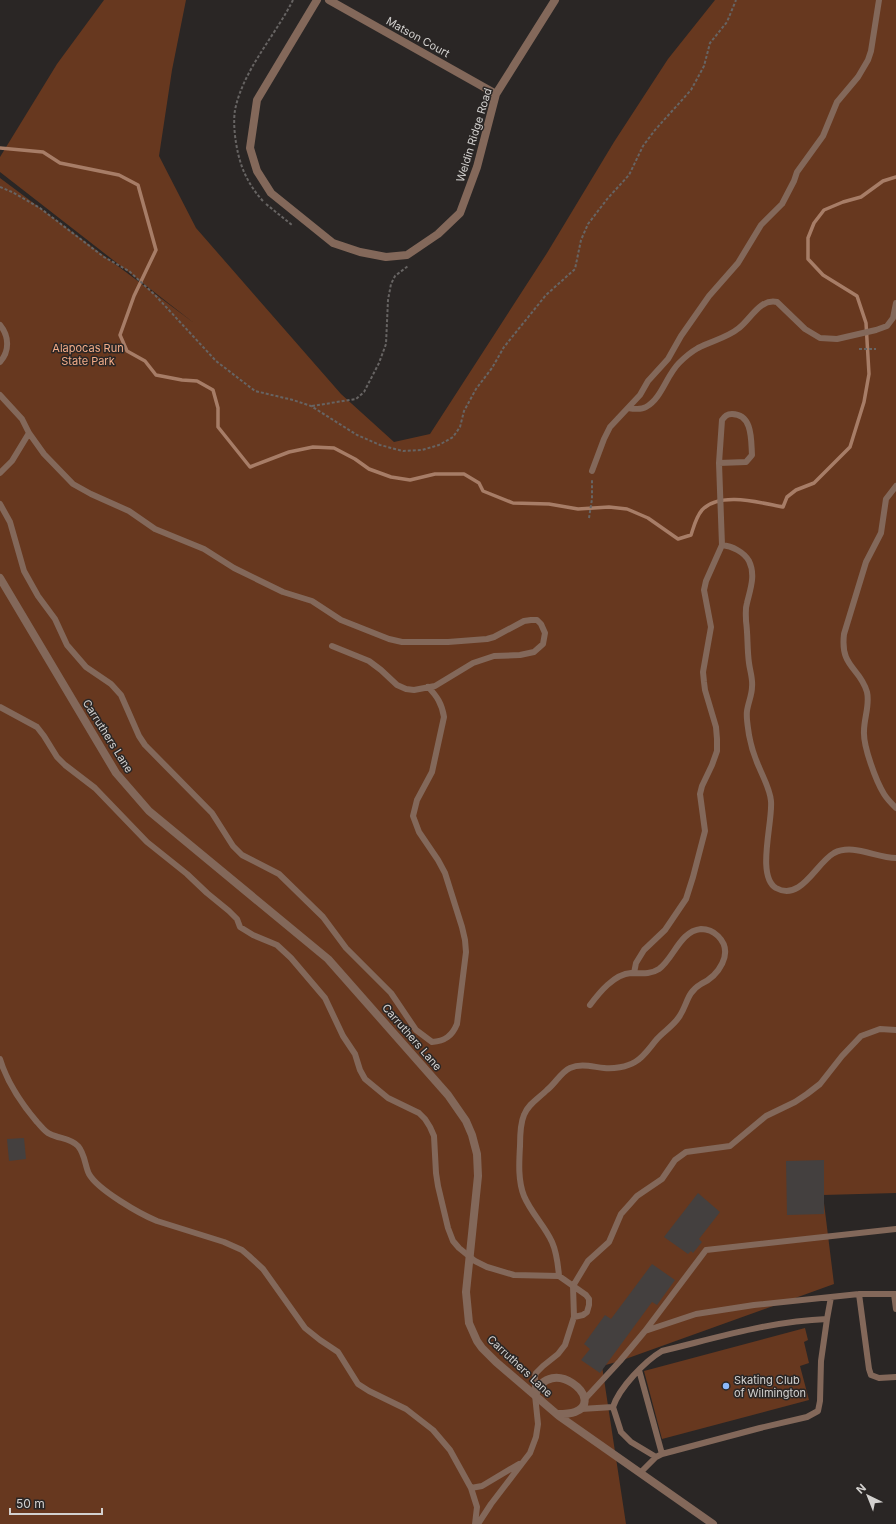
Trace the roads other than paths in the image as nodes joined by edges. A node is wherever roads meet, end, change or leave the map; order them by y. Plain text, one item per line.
1 (317, 0) edge
2 (329, 0) edge
3 (555, 0) edge
4 (879, 0) edge
5 (496, 94) junction
6 (896, 303) edge
7 (0, 324) edge
8 (0, 362) edge
9 (0, 395) edge
10 (628, 408) junction
11 (29, 434) junction
12 (719, 462) junction
13 (592, 471) road end
14 (0, 473) edge
15 (896, 486) edge
16 (0, 504) edge
17 (722, 545) junction
18 (0, 578) edge
19 (332, 646) dead end
20 (428, 687) junction
21 (0, 707) edge
22 (896, 808) edge
23 (896, 858) edge
24 (634, 973) junction
25 (590, 1005) dead end
26 (896, 1030) edge
27 (0, 1059) edge
28 (896, 1229) edge
29 (470, 1256) junction
30 (559, 1276) junction
31 (573, 1286) junction
32 (859, 1294) junction
33 (895, 1294) edge
34 (831, 1297) junction
35 (896, 1309) edge
36 (574, 1317) junction
37 (827, 1319) junction
38 (645, 1331) junction
39 (639, 1370) junction
40 (896, 1377) edge
41 (535, 1395) junction
42 (584, 1400) junction
43 (613, 1406) junction
44 (581, 1409) junction
45 (557, 1414) junction
46 (659, 1456) junction
47 (524, 1461) junction
48 (640, 1473) junction
49 (471, 1488) junction
50 (475, 1524) edge
51 (478, 1524) edge
52 (713, 1524) edge

1 - 5 street, Weldin Ridge Road
2 - 5 street, Matson Court
3 - 5 street, Weldin Ridge Road
4 - 10 lane
6 - 10 lane
7 - 8 lane
9 - 11 lane
10 - 13 lane
11 - 14 lane
11 - 20 lane
12 - 12 lane
12 - 17 lane
15 - 22 lane
16 - 20 lane
17 - 23 lane
17 - 24 lane
18 - 29 street, Carruthers Lane
19 - 20 lane
21 - 29 lane
24 - 25 lane
24 - 30 lane
26 - 31 lane
27 - 49 lane
28 - 38 lane
29 - 30 lane
29 - 41 street, Carruthers Lane
30 - 31 lane
31 - 36 lane
31 - 36 lane
32 - 33 lane
32 - 34 lane
32 - 40 lane
33 - 35 lane
34 - 37 lane
34 - 38 lane
36 - 41 lane
37 - 39 lane
37 - 46 lane
38 - 42 lane
39 - 43 lane
39 - 46 lane
41 - 42 street
41 - 45 street, Carruthers Lane
41 - 47 lane
42 - 44 street
43 - 44 lane
43 - 46 lane
44 - 45 street
45 - 48 street, Carruthers Lane
46 - 48 lane
47 - 49 lane
47 - 51 lane
48 - 52 street, Carruthers Lane
49 - 50 lane

